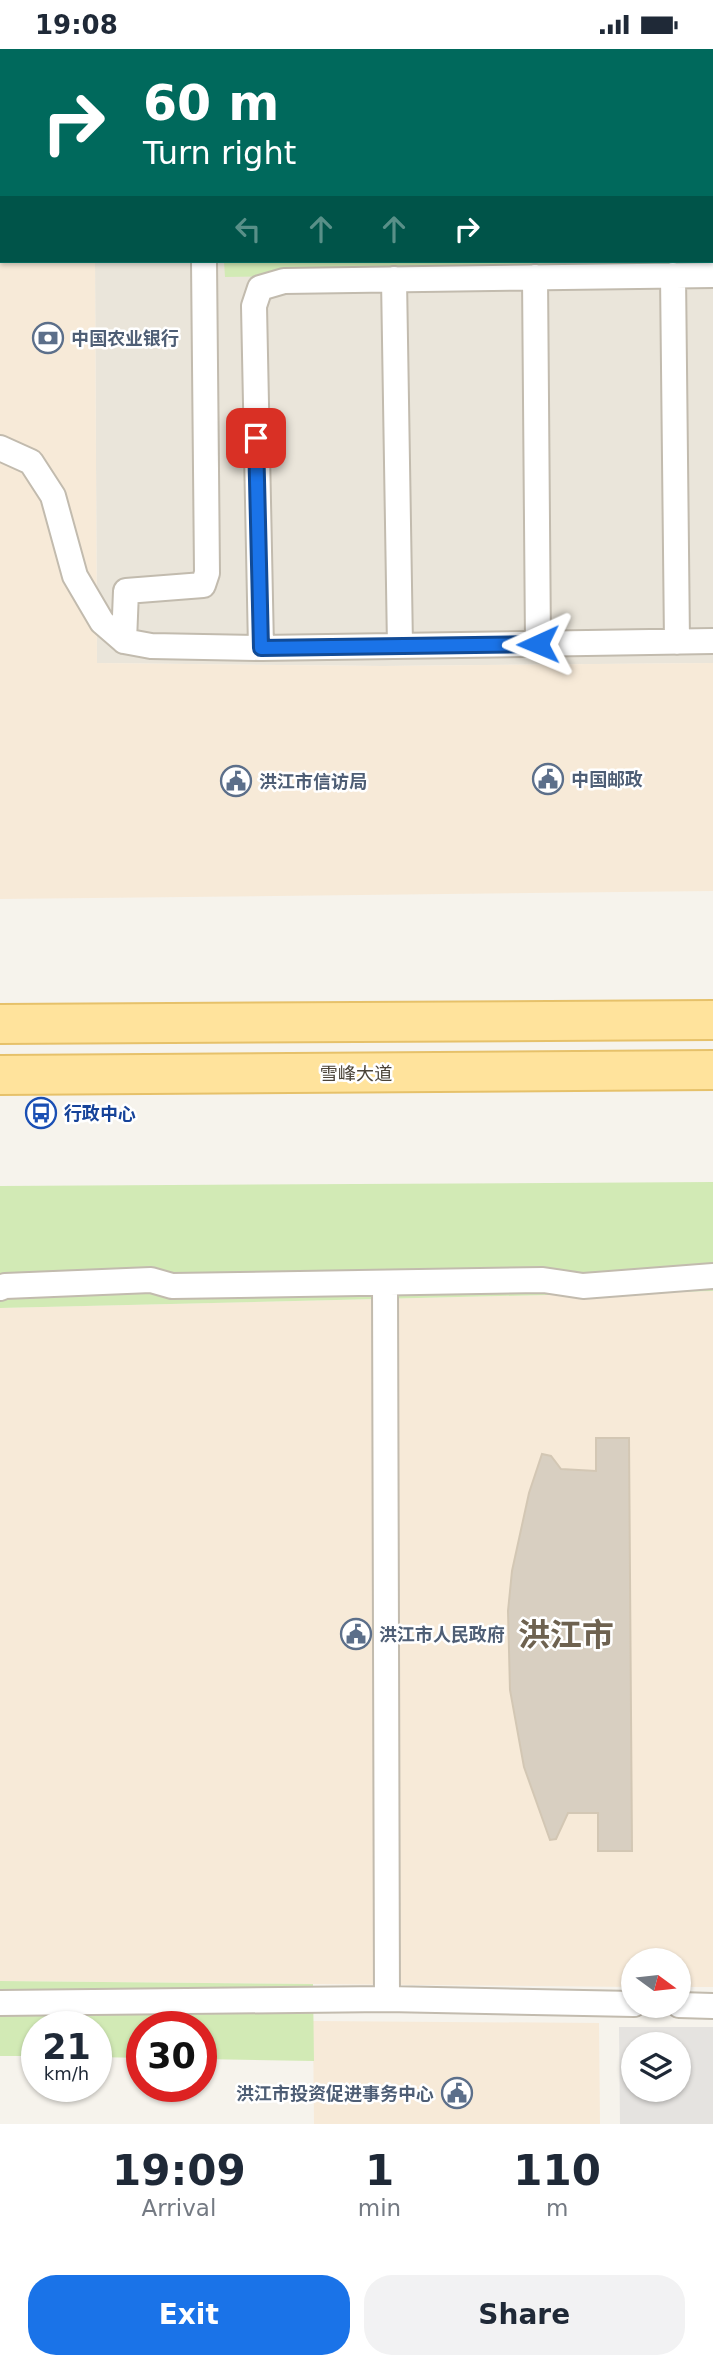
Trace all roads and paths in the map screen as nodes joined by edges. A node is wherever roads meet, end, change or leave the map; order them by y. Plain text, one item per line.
1 (204, 263) edge
2 (673, 275) junction
3 (713, 275) edge
4 (535, 277) junction
5 (394, 279) junction
6 (0, 448) edge
7 (124, 641) junction
8 (713, 641) edge
9 (677, 642) junction
10 (538, 644) junction
11 (400, 646) junction
12 (261, 648) junction
13 (713, 1020) edge
14 (0, 1024) edge
15 (713, 1070) edge
16 (0, 1075) edge
17 (713, 1276) edge
18 (385, 1284) junction
19 (0, 1288) edge
20 (387, 1999) junction
21 (0, 2003) edge
22 (621, 2004) edge
23 (691, 2005) edge
24 (713, 2006) edge

1 - 7 street
2 - 3 street
2 - 4 street
2 - 9 street
4 - 5 street
4 - 10 street
5 - 11 street
5 - 12 street
6 - 7 street
7 - 12 street
8 - 9 street
9 - 10 street
10 - 11 street
11 - 12 street
13 - 14 main road
15 - 16 main road, 雪峰大道
17 - 18 street
18 - 19 street
18 - 20 street
20 - 21 street
20 - 22 street
23 - 24 street

